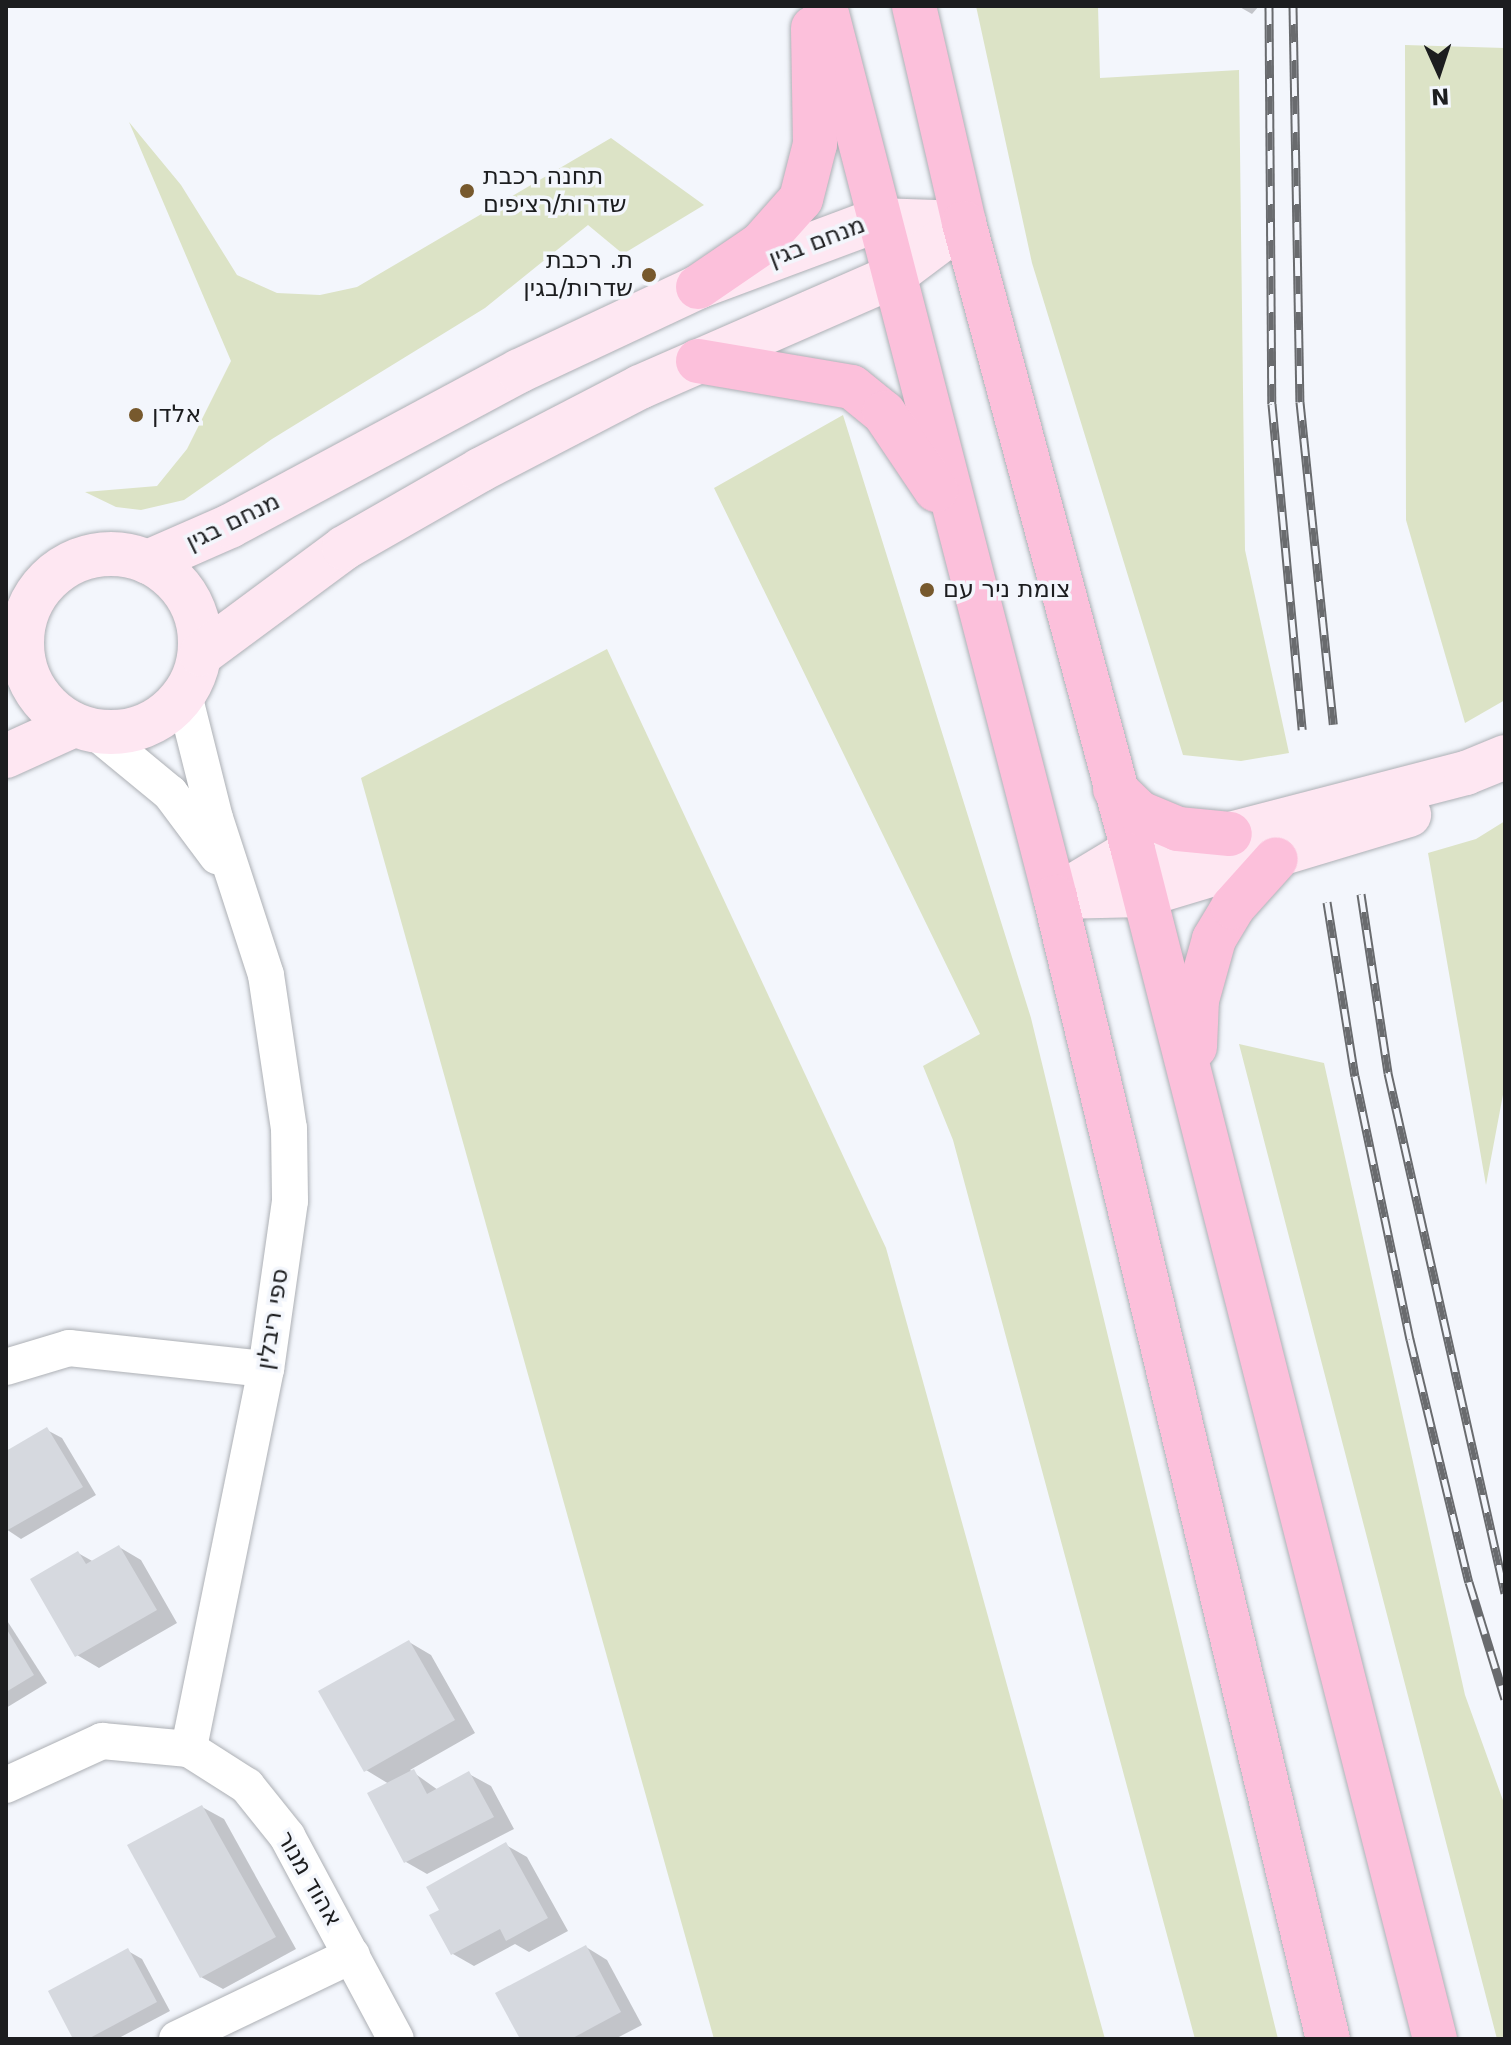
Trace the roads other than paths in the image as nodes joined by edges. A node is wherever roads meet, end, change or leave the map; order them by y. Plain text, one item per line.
1 (813, 6) edge
2 (825, 6) edge
3 (914, 6) edge
4 (877, 220) junction
5 (964, 223) junction
6 (892, 277) junction
7 (698, 287) junction
8 (698, 361) junction
9 (954, 516) junction
10 (148, 562) junction
11 (16, 632) edge
12 (201, 654) junction
13 (184, 695) junction
14 (85, 728) junction
15 (6, 756) edge
16 (1505, 757) edge
17 (1505, 767) edge
18 (1115, 789) junction
19 (1230, 834) junction
20 (1133, 850) junction
21 (1276, 859) junction
22 (239, 887) junction
23 (1144, 895) junction
24 (1055, 897) junction
25 (1193, 1089) junction
26 (6, 1367) edge
27 (266, 1369) junction
28 (189, 1749) junction
29 (6, 1785) edge
30 (352, 1955) junction
31 (177, 2039) edge
32 (396, 2039) edge
33 (1328, 2039) edge
34 (1435, 2039) edge

1 - 7 highway
2 - 4 highway
3 - 5 highway
4 - 5 main road, מנחם בגין
4 - 6 highway
4 - 7 main road, מנחם בגין
5 - 6 main road
5 - 18 highway
6 - 8 main road
6 - 9 highway
7 - 10 main road, מנחם בגין
8 - 9 highway
8 - 12 main road
9 - 24 highway
10 - 11 main road
10 - 12 main road
11 - 14 main road
12 - 13 main road
13 - 14 main road
13 - 22 street, ספי ריבלין
14 - 15 main road
14 - 22 street, ספי ריבלין
16 - 19 main road
17 - 21 main road
18 - 19 highway
18 - 20 highway
19 - 20 main road
20 - 23 highway
20 - 24 main road
21 - 23 main road
21 - 25 highway
22 - 27 street, ספי ריבלין
23 - 24 main road
23 - 25 highway
24 - 33 highway
25 - 34 highway
26 - 27 street
27 - 28 street, ספי ריבלין
28 - 29 street
28 - 30 street, אהוד מנור
30 - 31 street
30 - 32 street, אהוד מנור

